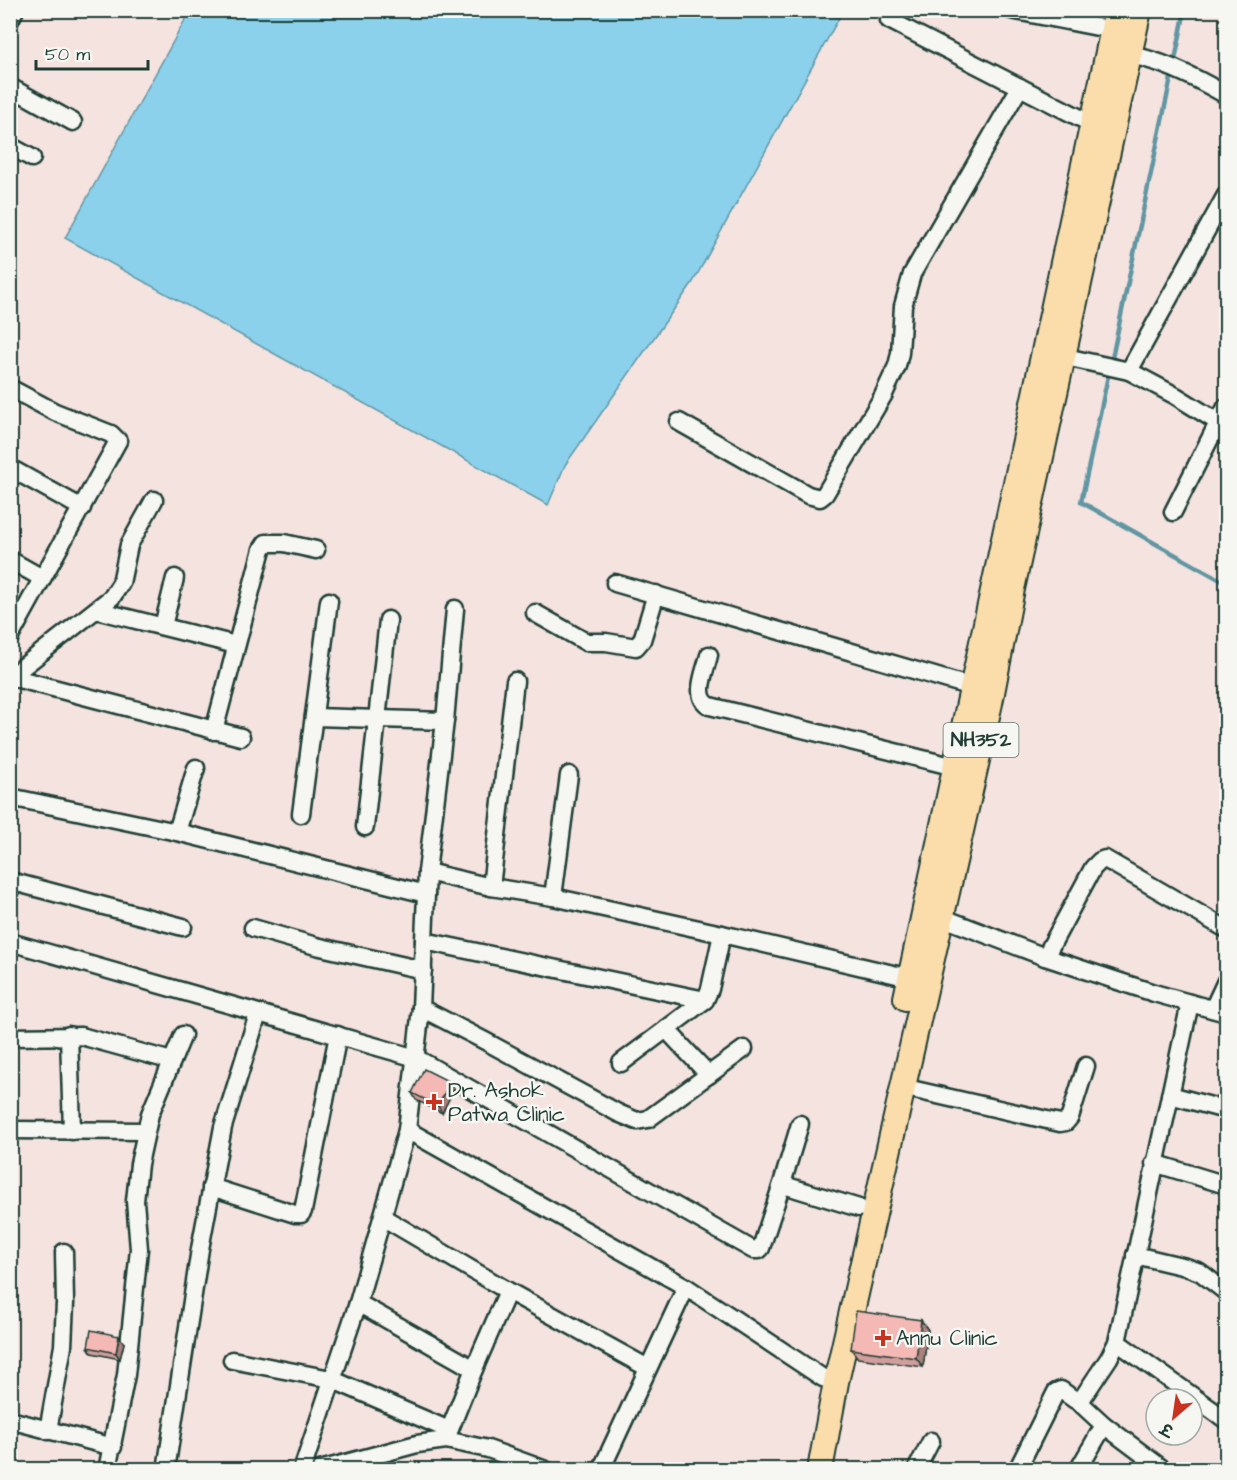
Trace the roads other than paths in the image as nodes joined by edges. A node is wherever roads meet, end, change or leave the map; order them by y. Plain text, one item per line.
1 (15, 10) edge
2 (1011, 10) edge
3 (1139, 10) edge
4 (10, 20) edge
5 (889, 20) dead end
6 (1117, 36) edge
7 (10, 87) edge
8 (1020, 87) junction
9 (1227, 95) edge
10 (73, 122) dead end
11 (1092, 124) junction
12 (10, 146) edge
13 (32, 158) dead end
14 (1227, 195) edge
15 (1054, 354) junction
16 (1129, 371) junction
17 (10, 388) edge
18 (1227, 407) edge
19 (679, 422) dead end
20 (1222, 424) edge
21 (10, 468) edge
22 (154, 500) dead end
23 (82, 508) junction
24 (1173, 512) dead end
25 (316, 550) dead end
26 (10, 560) edge
27 (42, 578) junction
28 (175, 578) dead end
29 (615, 583) dead end
30 (656, 594) junction
31 (329, 600) dead end
32 (455, 609) dead end
33 (96, 610) junction
34 (535, 613) dead end
35 (388, 620) dead end
36 (163, 626) junction
37 (13, 628) edge
38 (236, 645) junction
39 (709, 655) dead end
40 (11, 677) edge
41 (515, 681) dead end
42 (977, 697) junction
43 (314, 717) junction
44 (376, 719) junction
45 (445, 721) junction
46 (214, 731) junction
47 (241, 737) dead end
48 (955, 767) junction
49 (196, 768) dead end
50 (569, 775) dead end
51 (10, 797) edge
52 (301, 814) dead end
53 (365, 827) dead end
54 (177, 832) junction
55 (427, 872) junction
56 (10, 881) edge
57 (490, 887) junction
58 (426, 894) junction
59 (552, 897) junction
60 (942, 917) junction
61 (183, 927) dead end
62 (253, 928) dead end
63 (1227, 929) edge
64 (722, 934) junction
65 (424, 940) junction
66 (10, 942) edge
67 (1045, 957) junction
68 (423, 970) junction
69 (910, 978) junction
70 (1227, 981) edge
71 (705, 1000) junction
72 (1190, 1003) junction
73 (421, 1008) junction
74 (1220, 1011) edge
75 (258, 1014) junction
76 (666, 1029) junction
77 (69, 1035) junction
78 (183, 1035) dead end
79 (338, 1035) junction
80 (10, 1037) edge
81 (744, 1049) dead end
82 (416, 1058) junction
83 (172, 1061) junction
84 (621, 1063) dead end
85 (1086, 1066) dead end
86 (709, 1075) junction
87 (902, 1087) junction
88 (1170, 1095) junction
89 (1227, 1110) edge
90 (800, 1124) dead end
91 (10, 1130) edge
92 (407, 1130) junction
93 (72, 1131) junction
94 (145, 1131) junction
95 (1154, 1163) junction
96 (1227, 1185) edge
97 (211, 1187) junction
98 (781, 1187) junction
99 (859, 1208) junction
100 (384, 1218) junction
101 (64, 1252) dead end
102 (1135, 1255) junction
103 (686, 1287) junction
104 (508, 1291) junction
105 (1227, 1292) edge
106 (358, 1303) junction
107 (1117, 1342) junction
108 (232, 1360) dead end
109 (648, 1368) junction
110 (474, 1369) junction
111 (331, 1379) junction
112 (830, 1380) junction
113 (1078, 1401) junction
114 (1227, 1420) edge
115 (11, 1422) edge
116 (1104, 1425) junction
117 (48, 1431) junction
118 (448, 1435) junction
119 (931, 1441) dead end
120 (113, 1447) junction
121 (362, 1464) edge
122 (107, 1470) edge
123 (166, 1470) edge
124 (302, 1470) edge
125 (320, 1470) edge
126 (546, 1470) edge
127 (601, 1470) edge
128 (803, 1470) edge
129 (820, 1470) edge
130 (916, 1470) edge
131 (1017, 1470) edge
132 (1078, 1470) edge
133 (1164, 1470) edge

1 - 4 street
2 - 6 street
3 - 6 highway, NH352
5 - 8 street
6 - 9 street
6 - 11 highway, NH352
6 - 15 highway, NH352
7 - 10 street
8 - 11 street
8 - 19 street
11 - 15 highway, NH352
12 - 13 street
14 - 16 street
15 - 16 street
15 - 42 highway, NH352
16 - 20 street
17 - 23 street
18 - 20 street
20 - 24 street
21 - 23 street
22 - 33 street
23 - 27 street
25 - 38 street
26 - 27 street
27 - 37 street
28 - 36 street
29 - 30 street
30 - 34 street
30 - 42 street
31 - 43 street
32 - 45 street
33 - 36 street
33 - 40 street
35 - 44 street
36 - 38 street
38 - 46 street
39 - 48 street
40 - 46 street
41 - 57 street
42 - 48 highway, NH352
42 - 60 highway, NH352
43 - 44 street
43 - 52 street
44 - 45 street
44 - 53 street
45 - 55 street
46 - 47 street
48 - 69 highway, NH352
49 - 54 street
50 - 59 street
51 - 54 street
54 - 58 street
55 - 57 street
55 - 58 street
56 - 61 street
57 - 59 street
58 - 65 street
59 - 64 street
60 - 67 street
60 - 87 highway, NH352
62 - 68 street
63 - 67 street
64 - 69 street
64 - 71 street
65 - 68 street
65 - 71 street
66 - 75 street
67 - 72 street
68 - 73 street
69 - 99 highway, NH352
70 - 74 street
71 - 76 street
72 - 74 street
72 - 88 street
73 - 82 street
73 - 86 street
75 - 79 street
75 - 97 street
76 - 84 street
76 - 86 street
77 - 80 street
77 - 83 street
77 - 93 street
78 - 83 street
79 - 82 street
79 - 97 street
81 - 86 street
82 - 92 street
82 - 98 street
83 - 94 street
85 - 87 street
87 - 112 highway, NH352
88 - 89 street
88 - 95 street
90 - 98 street
91 - 93 street
92 - 100 street
92 - 103 street
93 - 94 street
94 - 120 street
95 - 96 street
95 - 102 street
97 - 123 street
98 - 99 street
99 - 112 highway, NH352
100 - 104 street
100 - 106 street
101 - 117 street
102 - 105 street
102 - 107 street
103 - 109 street
103 - 112 street
104 - 109 street
104 - 110 street
106 - 110 street
106 - 111 street
107 - 113 street
107 - 114 street
108 - 111 street
109 - 127 street
110 - 118 street
111 - 118 street
111 - 124 street
112 - 128 highway, NH352
112 - 129 highway, NH352
113 - 116 street
113 - 131 street
115 - 117 street
116 - 132 street
116 - 133 street
117 - 120 street
118 - 121 street
118 - 126 street
119 - 130 street
120 - 122 street
121 - 125 street

